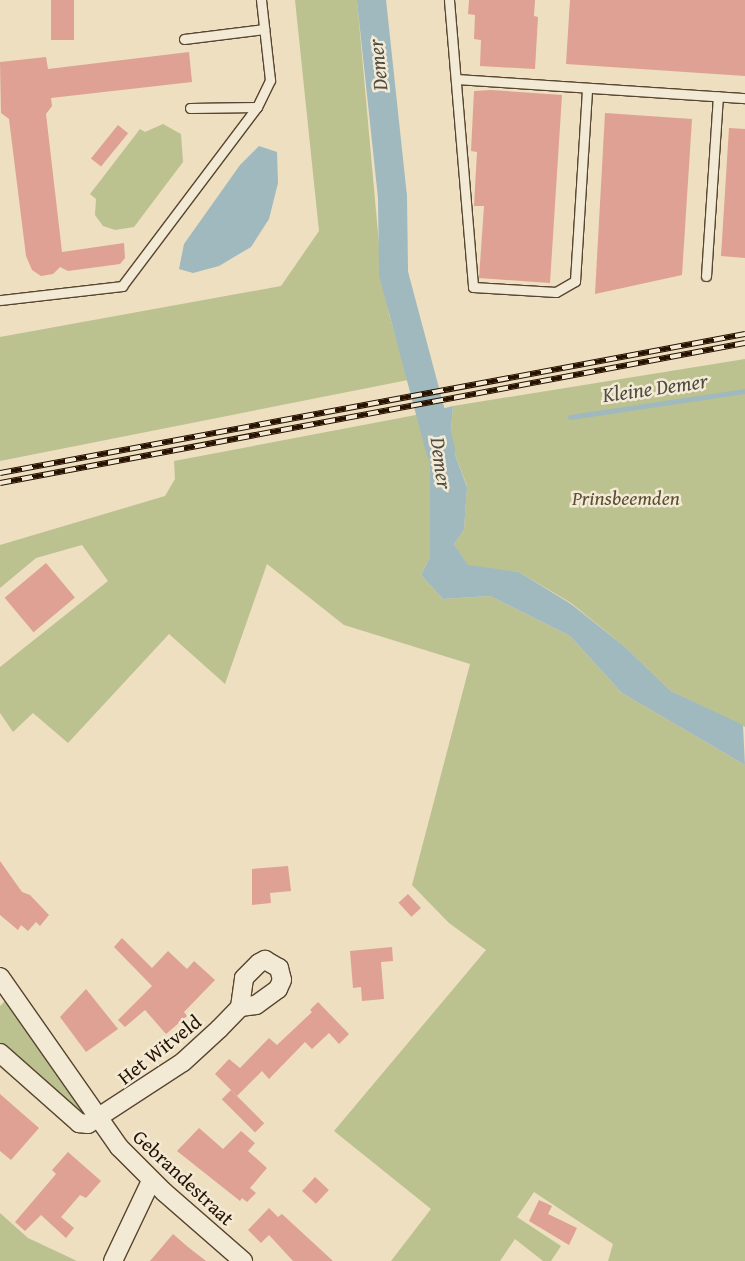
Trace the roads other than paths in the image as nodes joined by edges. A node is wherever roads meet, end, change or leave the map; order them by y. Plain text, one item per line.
1 (261, 0) edge
2 (449, 0) edge
3 (264, 29) junction
4 (184, 39) dead end
5 (457, 79) junction
6 (587, 88) junction
7 (718, 96) junction
8 (745, 98) edge
9 (257, 107) junction
10 (190, 108) dead end
11 (706, 276) dead end
12 (0, 300) edge
13 (0, 978) edge
14 (240, 1007) dead end
15 (0, 1053) edge
16 (100, 1120) junction
17 (151, 1181) junction
18 (113, 1261) edge
19 (243, 1261) edge

1 - 3 lane
2 - 5 lane
3 - 4 lane
3 - 9 lane
5 - 6 lane
5 - 6 lane
6 - 7 lane
7 - 8 lane
7 - 11 lane
9 - 10 lane
9 - 12 lane
13 - 16 street, Gebrandestraat
14 - 16 street, Het Witveld
15 - 16 street
16 - 17 street, Gebrandestraat
17 - 18 street
17 - 19 street, Gebrandestraat

